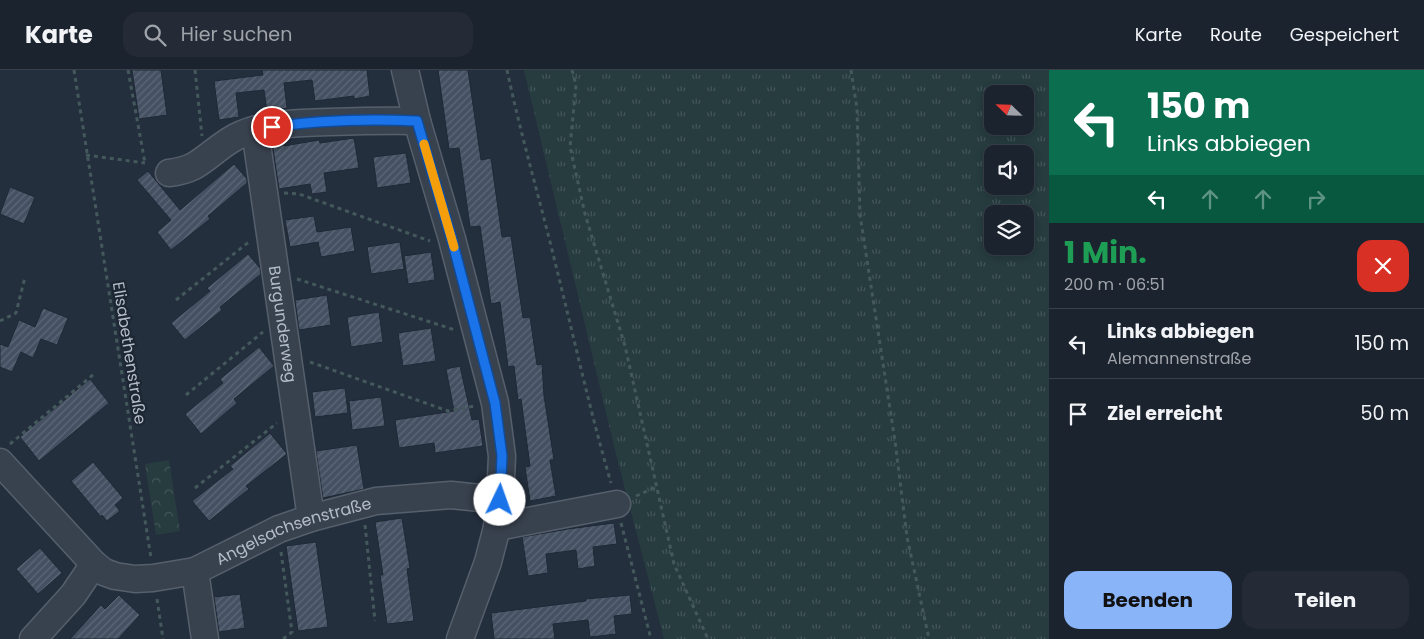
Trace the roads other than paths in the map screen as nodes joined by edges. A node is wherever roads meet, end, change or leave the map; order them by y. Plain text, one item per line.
1 (405, 70) edge
2 (417, 121) junction
3 (255, 130) junction
4 (169, 173) road end
5 (4, 454) edge
6 (500, 500) junction
7 (617, 504) road end
8 (311, 518) junction
9 (497, 527) junction
10 (94, 564) junction
11 (195, 571) junction
12 (33, 639) edge
13 (205, 639) edge
14 (460, 639) edge

1 - 2 street
2 - 3 street
2 - 6 street
3 - 4 street
3 - 8 street, Burgunderweg
5 - 10 street, Angelsachsenstraße
6 - 8 street, Angelsachsenstraße
6 - 9 street
7 - 9 street
8 - 11 street, Angelsachsenstraße
9 - 14 street
10 - 11 street, Angelsachsenstraße
10 - 12 street
11 - 13 street

